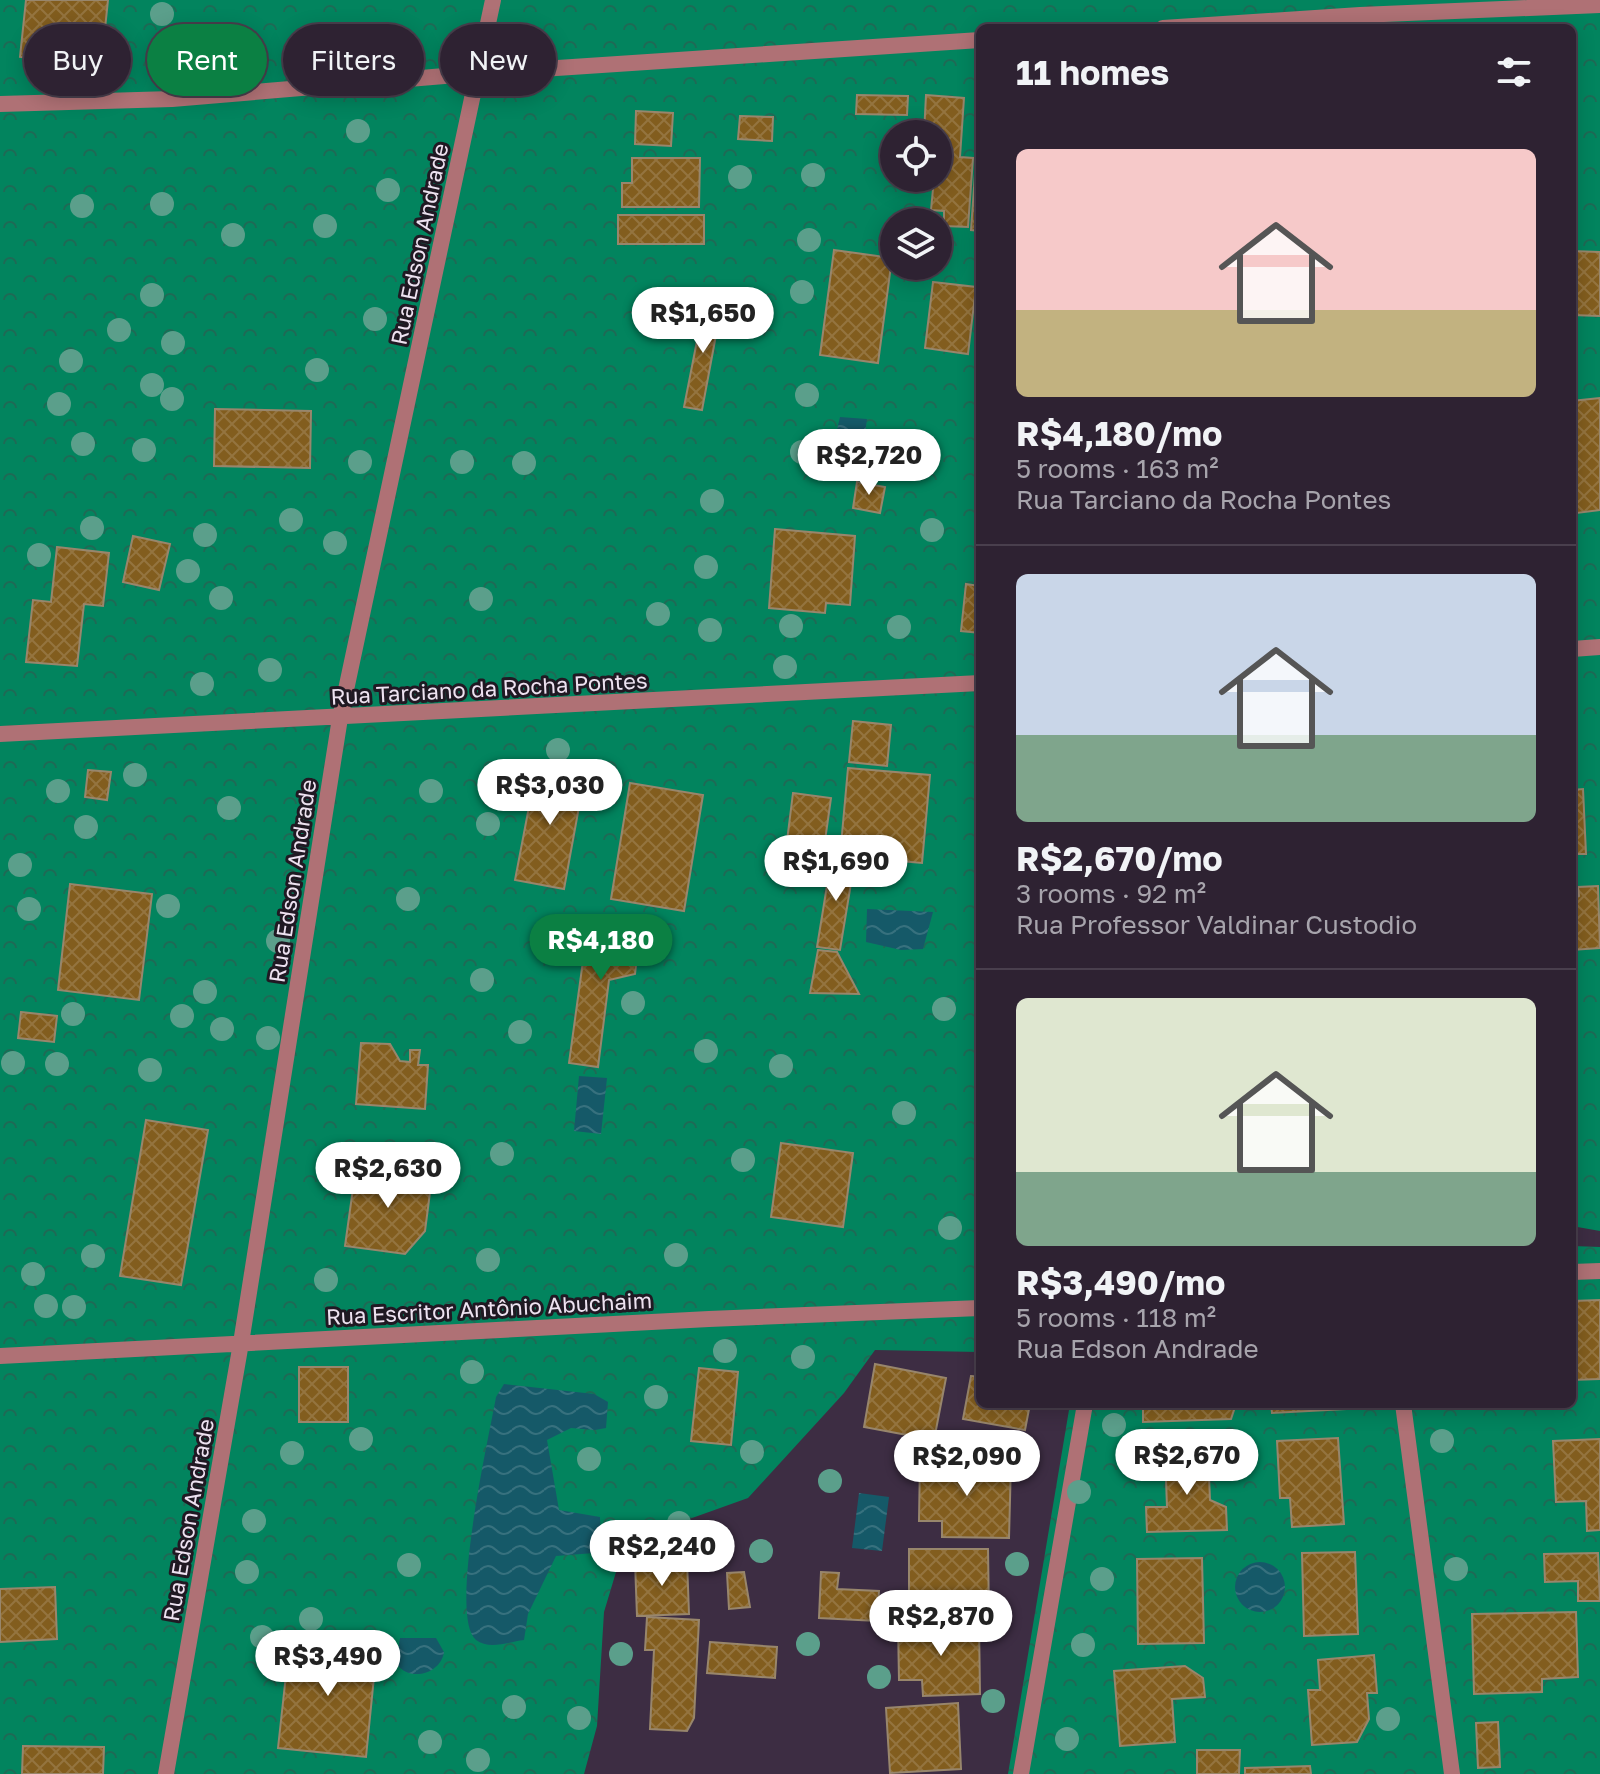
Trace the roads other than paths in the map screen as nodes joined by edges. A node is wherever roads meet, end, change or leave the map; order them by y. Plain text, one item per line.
1 (493, 0) edge
2 (1600, 5) edge
3 (1358, 22) edge
4 (489, 24) edge
5 (1293, 24) edge
6 (976, 40) edge
7 (556, 68) edge
8 (440, 76) edge
9 (475, 96) edge
10 (0, 104) edge
11 (1600, 647) edge
12 (1576, 649) edge
13 (976, 683) edge
14 (340, 718) junction
15 (0, 734) edge
16 (1600, 1271) edge
17 (1576, 1272) edge
18 (976, 1308) edge
19 (241, 1343) junction
20 (0, 1356) edge
21 (1084, 1408) edge
22 (1404, 1408) edge
23 (166, 1774) edge
24 (1021, 1774) edge
25 (1452, 1774) edge

1 - 4 street, Rua Edson Andrade
2 - 3 street
3 - 5 street
6 - 7 street
8 - 10 street
9 - 14 street, Rua Edson Andrade
11 - 12 street
13 - 14 street, Rua Tarciano da Rocha Pontes
14 - 15 street, Rua Tarciano da Rocha Pontes
14 - 19 street, Rua Edson Andrade
16 - 17 street
18 - 19 street, Rua Escritor Antônio Abuchaim
19 - 20 street, Rua Escritor Antônio Abuchaim
19 - 23 street, Rua Edson Andrade
21 - 24 street
22 - 25 street

